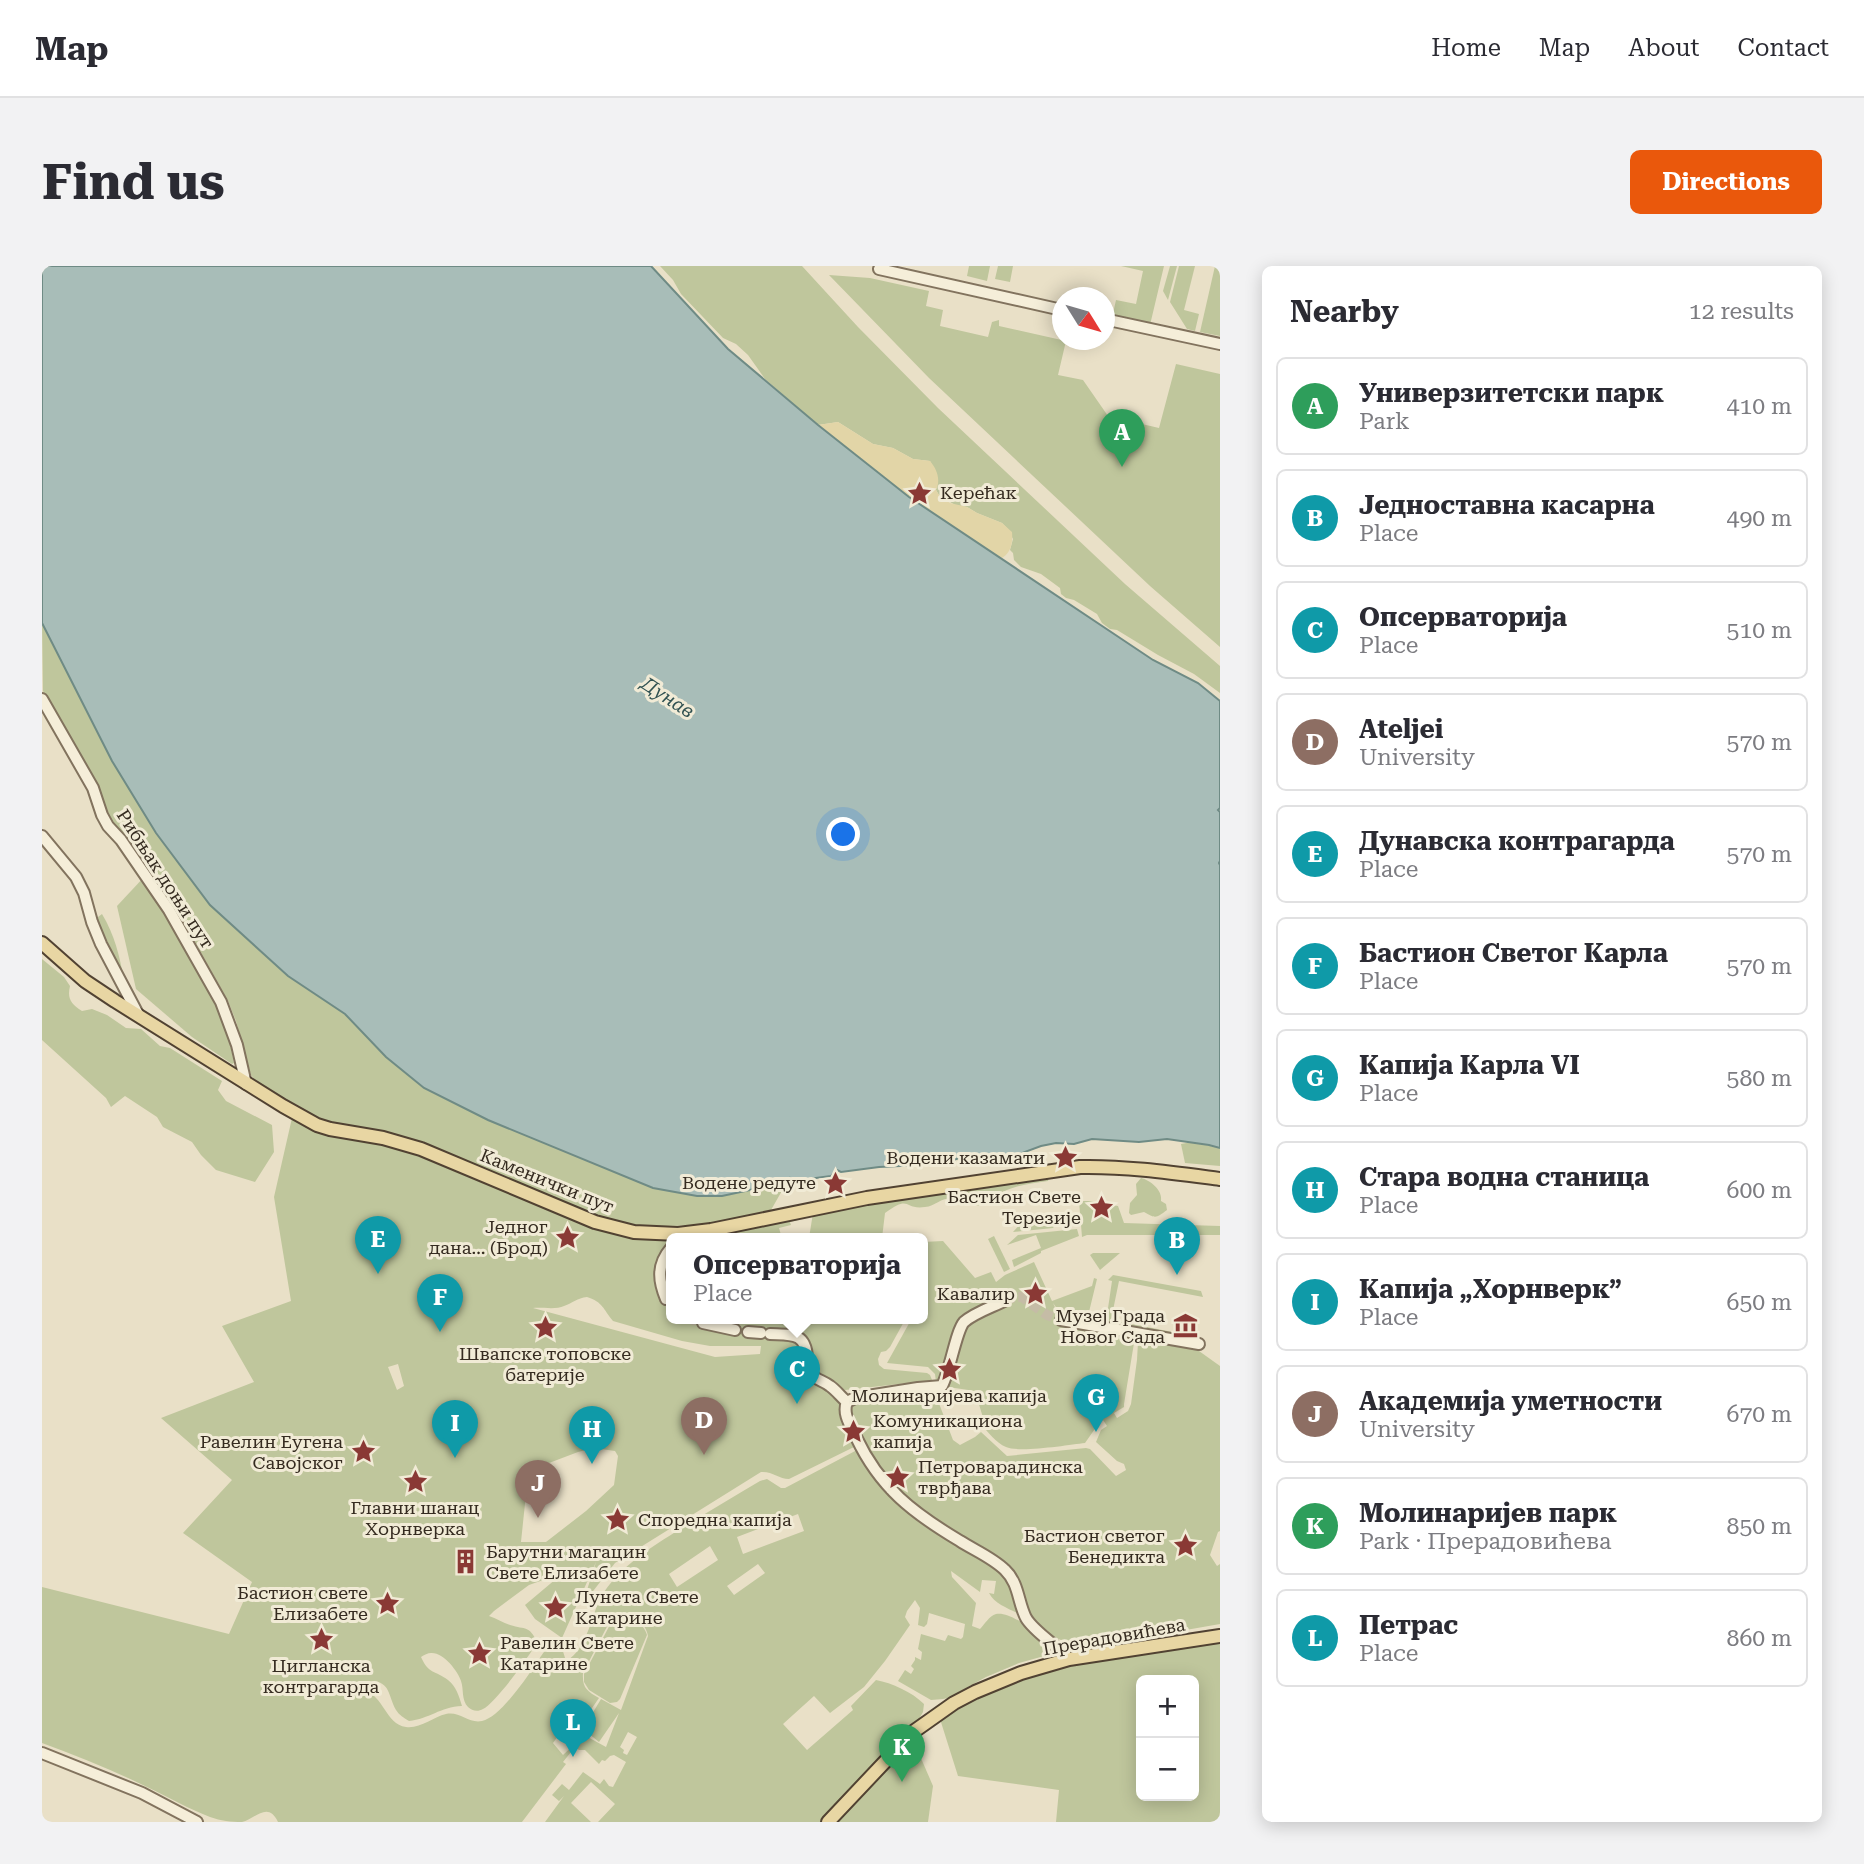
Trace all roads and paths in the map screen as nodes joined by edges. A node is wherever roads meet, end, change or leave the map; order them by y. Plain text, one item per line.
1 (878, 269) dead end
2 (1052, 308) edge
3 (1115, 321) edge
4 (1220, 345) edge
5 (42, 699) edge
6 (42, 836) edge
7 (42, 943) edge
8 (139, 1016) junction
9 (246, 1084) junction
10 (1220, 1179) edge
11 (695, 1233) edge
12 (666, 1234) edge
13 (666, 1255) edge
14 (666, 1299) dead end
15 (1004, 1301) tunnel mouth
16 (1061, 1320) tunnel mouth
17 (708, 1324) edge
18 (735, 1330) dead end
19 (748, 1332) dead end
20 (1199, 1344) dead end
21 (847, 1402) junction
22 (1216, 1636) edge
23 (1069, 1659) junction
24 (42, 1753) edge
25 (197, 1822) edge
26 (828, 1822) edge

1 - 2 street
3 - 4 street
5 - 9 street, Рибњак доњи пут
6 - 8 street
7 - 8 main road, Каменички пут
8 - 9 main road, Каменички пут
9 - 12 main road, Каменички пут
10 - 11 main road, Каменички пут
13 - 14 street
15 - 21 street
16 - 20 street
17 - 18 street
19 - 21 street
21 - 23 street
22 - 23 main road, Прерадовићева
23 - 26 main road, Прерадовићева
24 - 25 street

